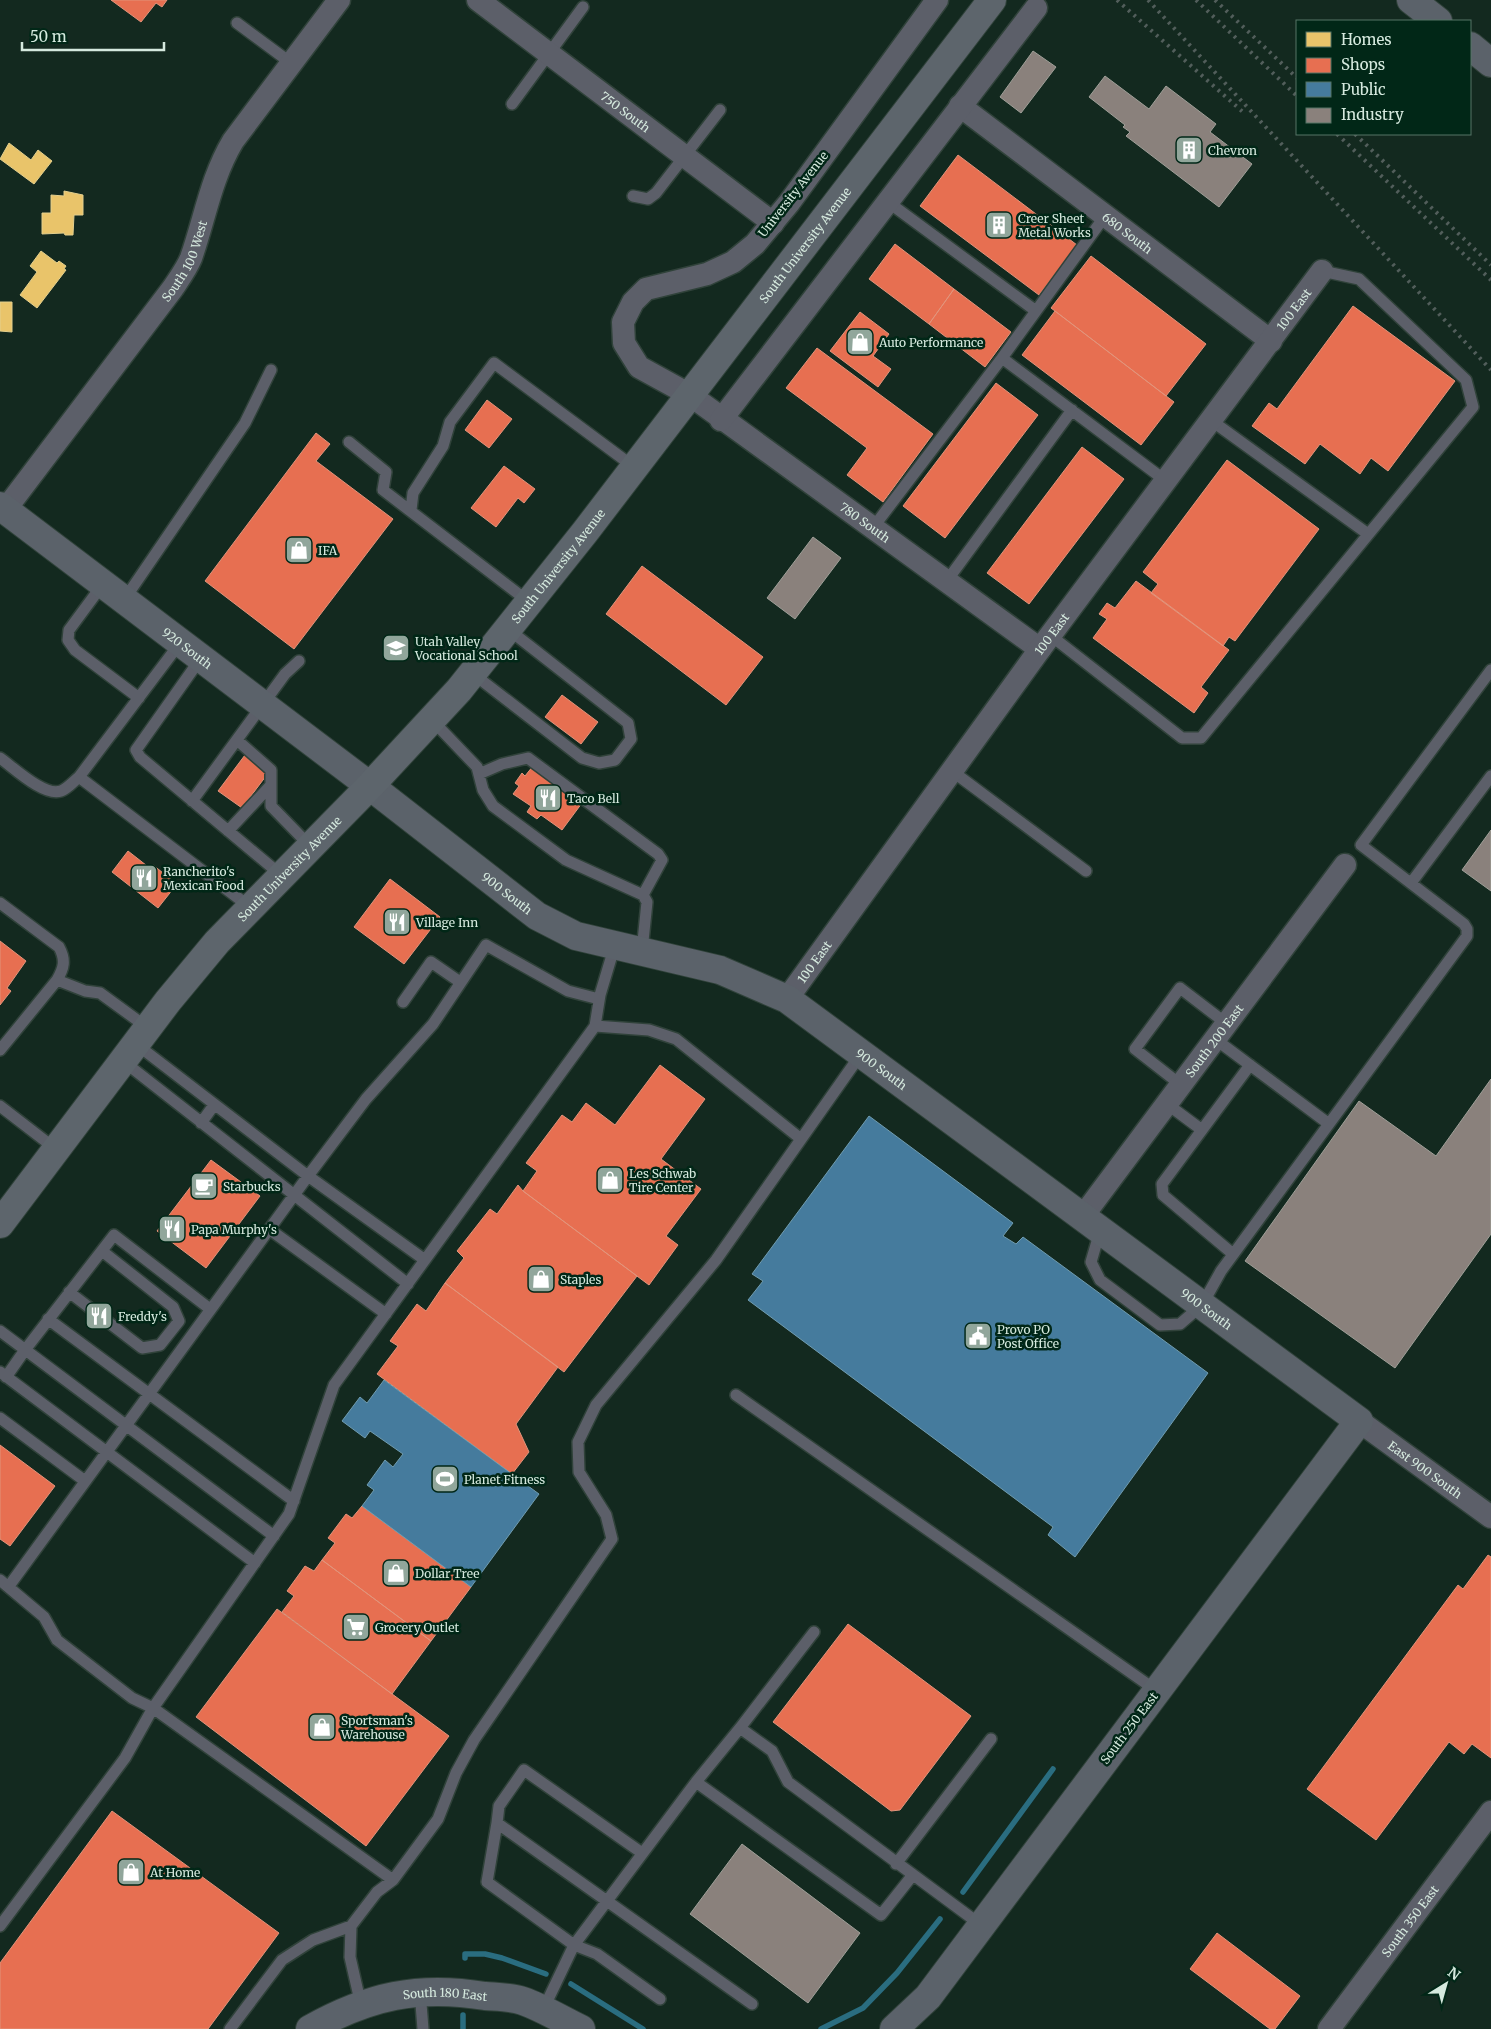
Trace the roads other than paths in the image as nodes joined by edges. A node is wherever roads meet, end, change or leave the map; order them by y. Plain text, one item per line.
1 (339, 0) edge
2 (478, 0) edge
3 (937, 0) edge
4 (992, 0) edge
5 (1411, 0) edge
6 (583, 7) dead end
7 (1036, 8) dead end
8 (1437, 20) edge
9 (236, 23) dead end
10 (1471, 47) edge
11 (549, 54) junction
12 (290, 63) junction
13 (1491, 63) edge
14 (512, 104) dead end
15 (960, 106) junction
16 (720, 110) dead end
17 (685, 157) junction
18 (633, 196) dead end
19 (888, 202) junction
20 (1105, 216) junction
21 (773, 223) junction
22 (1322, 271) joint
23 (1036, 311) junction
24 (1272, 342) junction
25 (1002, 358) junction
26 (271, 370) dead end
27 (690, 396) junction
28 (1072, 410) junction
29 (721, 420) junction
30 (1212, 421) junction
31 (349, 442) dead end
32 (634, 468) junction
33 (1166, 482) junction
34 (3, 508) edge
35 (411, 510) junction
36 (872, 529) junction
37 (1368, 534) junction
38 (946, 582) junction
39 (114, 592) junction
40 (529, 602) junction
41 (508, 628) junction
42 (1045, 642) junction
43 (191, 651) junction
44 (299, 661) dead end
45 (1491, 670) edge
46 (472, 673) junction
47 (139, 698) junction
48 (263, 705) junction
49 (432, 720) junction
50 (237, 740) junction
51 (0, 758) edge
52 (952, 771) junction
53 (479, 774) junction
54 (79, 776) junction
55 (1491, 776) edge
56 (271, 785) junction
57 (370, 786) junction
58 (192, 801) junction
59 (228, 831) junction
60 (310, 846) junction
61 (1353, 855) junction
62 (1086, 871) dead end
63 (281, 875) junction
64 (1411, 884) junction
65 (643, 895) junction
66 (0, 904) edge
67 (250, 907) junction
68 (615, 945) junction
69 (642, 951) junction
70 (57, 980) junction
71 (460, 982) junction
72 (599, 999) junction
73 (787, 999) junction
74 (403, 1002) dead end
75 (595, 1026) junction
76 (1221, 1031) junction
77 (136, 1044) junction
78 (0, 1050) edge
79 (861, 1054) junction
80 (1250, 1065) junction
81 (1181, 1085) junction
82 (1167, 1104) junction
83 (214, 1105) junction
84 (0, 1106) edge
85 (201, 1123) junction
86 (1329, 1124) junction
87 (1202, 1130) junction
88 (801, 1139) junction
89 (57, 1150) junction
90 (308, 1176) junction
91 (294, 1195) junction
92 (1092, 1223) junction
93 (0, 1224) edge
94 (269, 1229) junction
95 (102, 1251) junction
96 (1233, 1254) junction
97 (425, 1260) junction
98 (408, 1284) junction
99 (69, 1292) junction
100 (1202, 1304) junction
101 (210, 1309) junction
102 (386, 1314) junction
103 (48, 1319) junction
104 (0, 1331) edge
105 (25, 1350) junction
106 (3, 1375) edge
107 (148, 1394) junction
108 (736, 1395) dead end
109 (0, 1418) edge
110 (1359, 1421) junction
111 (126, 1425) junction
112 (106, 1452) junction
113 (85, 1481) junction
114 (294, 1501) junction
115 (1491, 1517) edge
116 (274, 1536) junction
117 (255, 1563) junction
118 (4, 1583) edge
119 (814, 1632) dead end
120 (1157, 1691) junction
121 (153, 1708) junction
122 (740, 1728) junction
123 (991, 1739) dead end
124 (696, 1782) junction
125 (1491, 1812) edge
126 (497, 1822) junction
127 (642, 1853) junction
128 (896, 1864) junction
129 (912, 1876) junction
130 (393, 1880) junction
131 (606, 1902) junction
132 (981, 1925) junction
133 (0, 1926) edge
134 (351, 1926) junction
135 (574, 1945) junction
136 (420, 1991) junction
137 (660, 2000) dead end
138 (752, 2004) dead end
139 (361, 2005) junction
140 (543, 2010) junction
141 (230, 2029) edge
142 (310, 2029) edge
143 (424, 2029) edge
144 (581, 2029) edge
145 (894, 2029) edge
146 (1329, 2029) edge

1 - 12 street, South 100 West
2 - 11 street, 750 South
3 - 21 street, University Avenue
4 - 27 highway, South University Avenue
5 - 8 street
6 - 11 lane
7 - 15 street
9 - 12 lane
10 - 13 street
11 - 14 lane
11 - 17 street, 750 South
12 - 34 street, South 100 West
15 - 19 street
15 - 20 street, 680 South
16 - 17 lane
17 - 18 lane
17 - 21 street, 750 South
19 - 23 lane
19 - 29 street
20 - 23 lane
20 - 24 street, 680 South
21 - 27 street, University Avenue
22 - 24 street, 100 East
22 - 37 lane
23 - 25 lane
24 - 30 street, 100 East
25 - 28 lane
25 - 36 lane
26 - 39 lane
27 - 29 street, 780 South
27 - 32 highway, South University Avenue
28 - 33 lane
28 - 38 lane
29 - 36 street, 780 South
30 - 33 street, 100 East
30 - 37 lane
31 - 35 lane
32 - 35 lane
32 - 40 highway, South University Avenue
33 - 42 street, 100 East
34 - 39 street, 920 South
35 - 40 lane
36 - 38 street, 780 South
37 - 42 lane
38 - 42 street, 780 South
39 - 43 street, 920 South
39 - 47 lane
40 - 41 highway, South University Avenue
41 - 46 highway, South University Avenue
41 - 46 lane
42 - 52 street, 100 East
43 - 47 lane
43 - 48 street, 920 South
43 - 58 lane
44 - 48 lane
45 - 61 lane
46 - 49 highway, South University Avenue
47 - 54 lane
48 - 50 lane
48 - 57 street, 920 South
49 - 53 lane
49 - 57 highway, South University Avenue
50 - 56 lane
50 - 58 lane
51 - 54 lane
52 - 62 lane
52 - 73 street, 100 East
53 - 65 lane
53 - 65 lane
54 - 67 lane
55 - 64 lane
56 - 59 lane
56 - 60 lane
57 - 60 highway, South University Avenue
57 - 68 street, 900 South
58 - 59 lane
59 - 63 lane
60 - 63 highway, South University Avenue
61 - 64 lane
61 - 76 street, South 200 East
63 - 67 highway, South University Avenue
64 - 86 lane
65 - 69 lane
66 - 70 lane
67 - 77 highway, South University Avenue
68 - 69 street, 900 South
68 - 72 lane
69 - 73 street, 900 South
70 - 77 lane
70 - 78 lane
71 - 72 lane
71 - 74 lane
71 - 90 lane
72 - 75 lane
73 - 79 street, 900 South
75 - 88 lane
75 - 97 lane
76 - 80 lane
76 - 81 street, South 200 East
76 - 81 lane
77 - 83 lane
77 - 85 lane
77 - 89 highway, South University Avenue
79 - 88 lane
79 - 92 street, 900 South
80 - 86 lane
80 - 87 lane
81 - 82 street, South 200 East
82 - 87 lane
82 - 92 street, South 200 East
83 - 85 lane
83 - 90 lane
84 - 89 lane
85 - 91 lane
86 - 96 lane
87 - 96 lane
88 - 130 lane
89 - 93 highway, South University Avenue
90 - 91 lane
90 - 97 lane
91 - 94 lane
91 - 98 lane
92 - 100 street, 900 South
92 - 100 lane
94 - 101 lane
94 - 102 lane
95 - 99 lane
95 - 99 lane
95 - 101 lane
96 - 100 lane
97 - 98 lane
98 - 102 lane
99 - 103 lane
100 - 110 street, 900 South
101 - 107 lane
102 - 114 lane
103 - 105 lane
103 - 107 lane
104 - 105 lane
105 - 106 lane
105 - 111 lane
106 - 112 lane
107 - 111 lane
107 - 114 lane
108 - 120 lane
109 - 113 lane
110 - 115 street, East 900 South
110 - 120 street, South 250 East
111 - 112 lane
111 - 116 lane
112 - 113 lane
112 - 117 lane
113 - 118 lane
114 - 116 lane
116 - 117 lane
117 - 121 lane
118 - 121 lane
119 - 122 lane
120 - 132 street, South 250 East
121 - 130 lane
121 - 133 lane
122 - 124 lane
122 - 128 lane
123 - 128 lane
124 - 127 lane
124 - 129 lane
125 - 146 street, South 350 East
126 - 127 lane
126 - 131 lane
126 - 135 lane
127 - 131 lane
128 - 129 lane
129 - 132 lane
130 - 134 lane
131 - 135 lane
131 - 138 lane
132 - 145 street, South 250 East
134 - 139 lane
134 - 141 lane
135 - 137 lane
135 - 140 lane
136 - 139 street, South 180 East
136 - 140 street, South 180 East
136 - 143 lane
139 - 142 street, South 180 East
140 - 144 street, South 180 East

